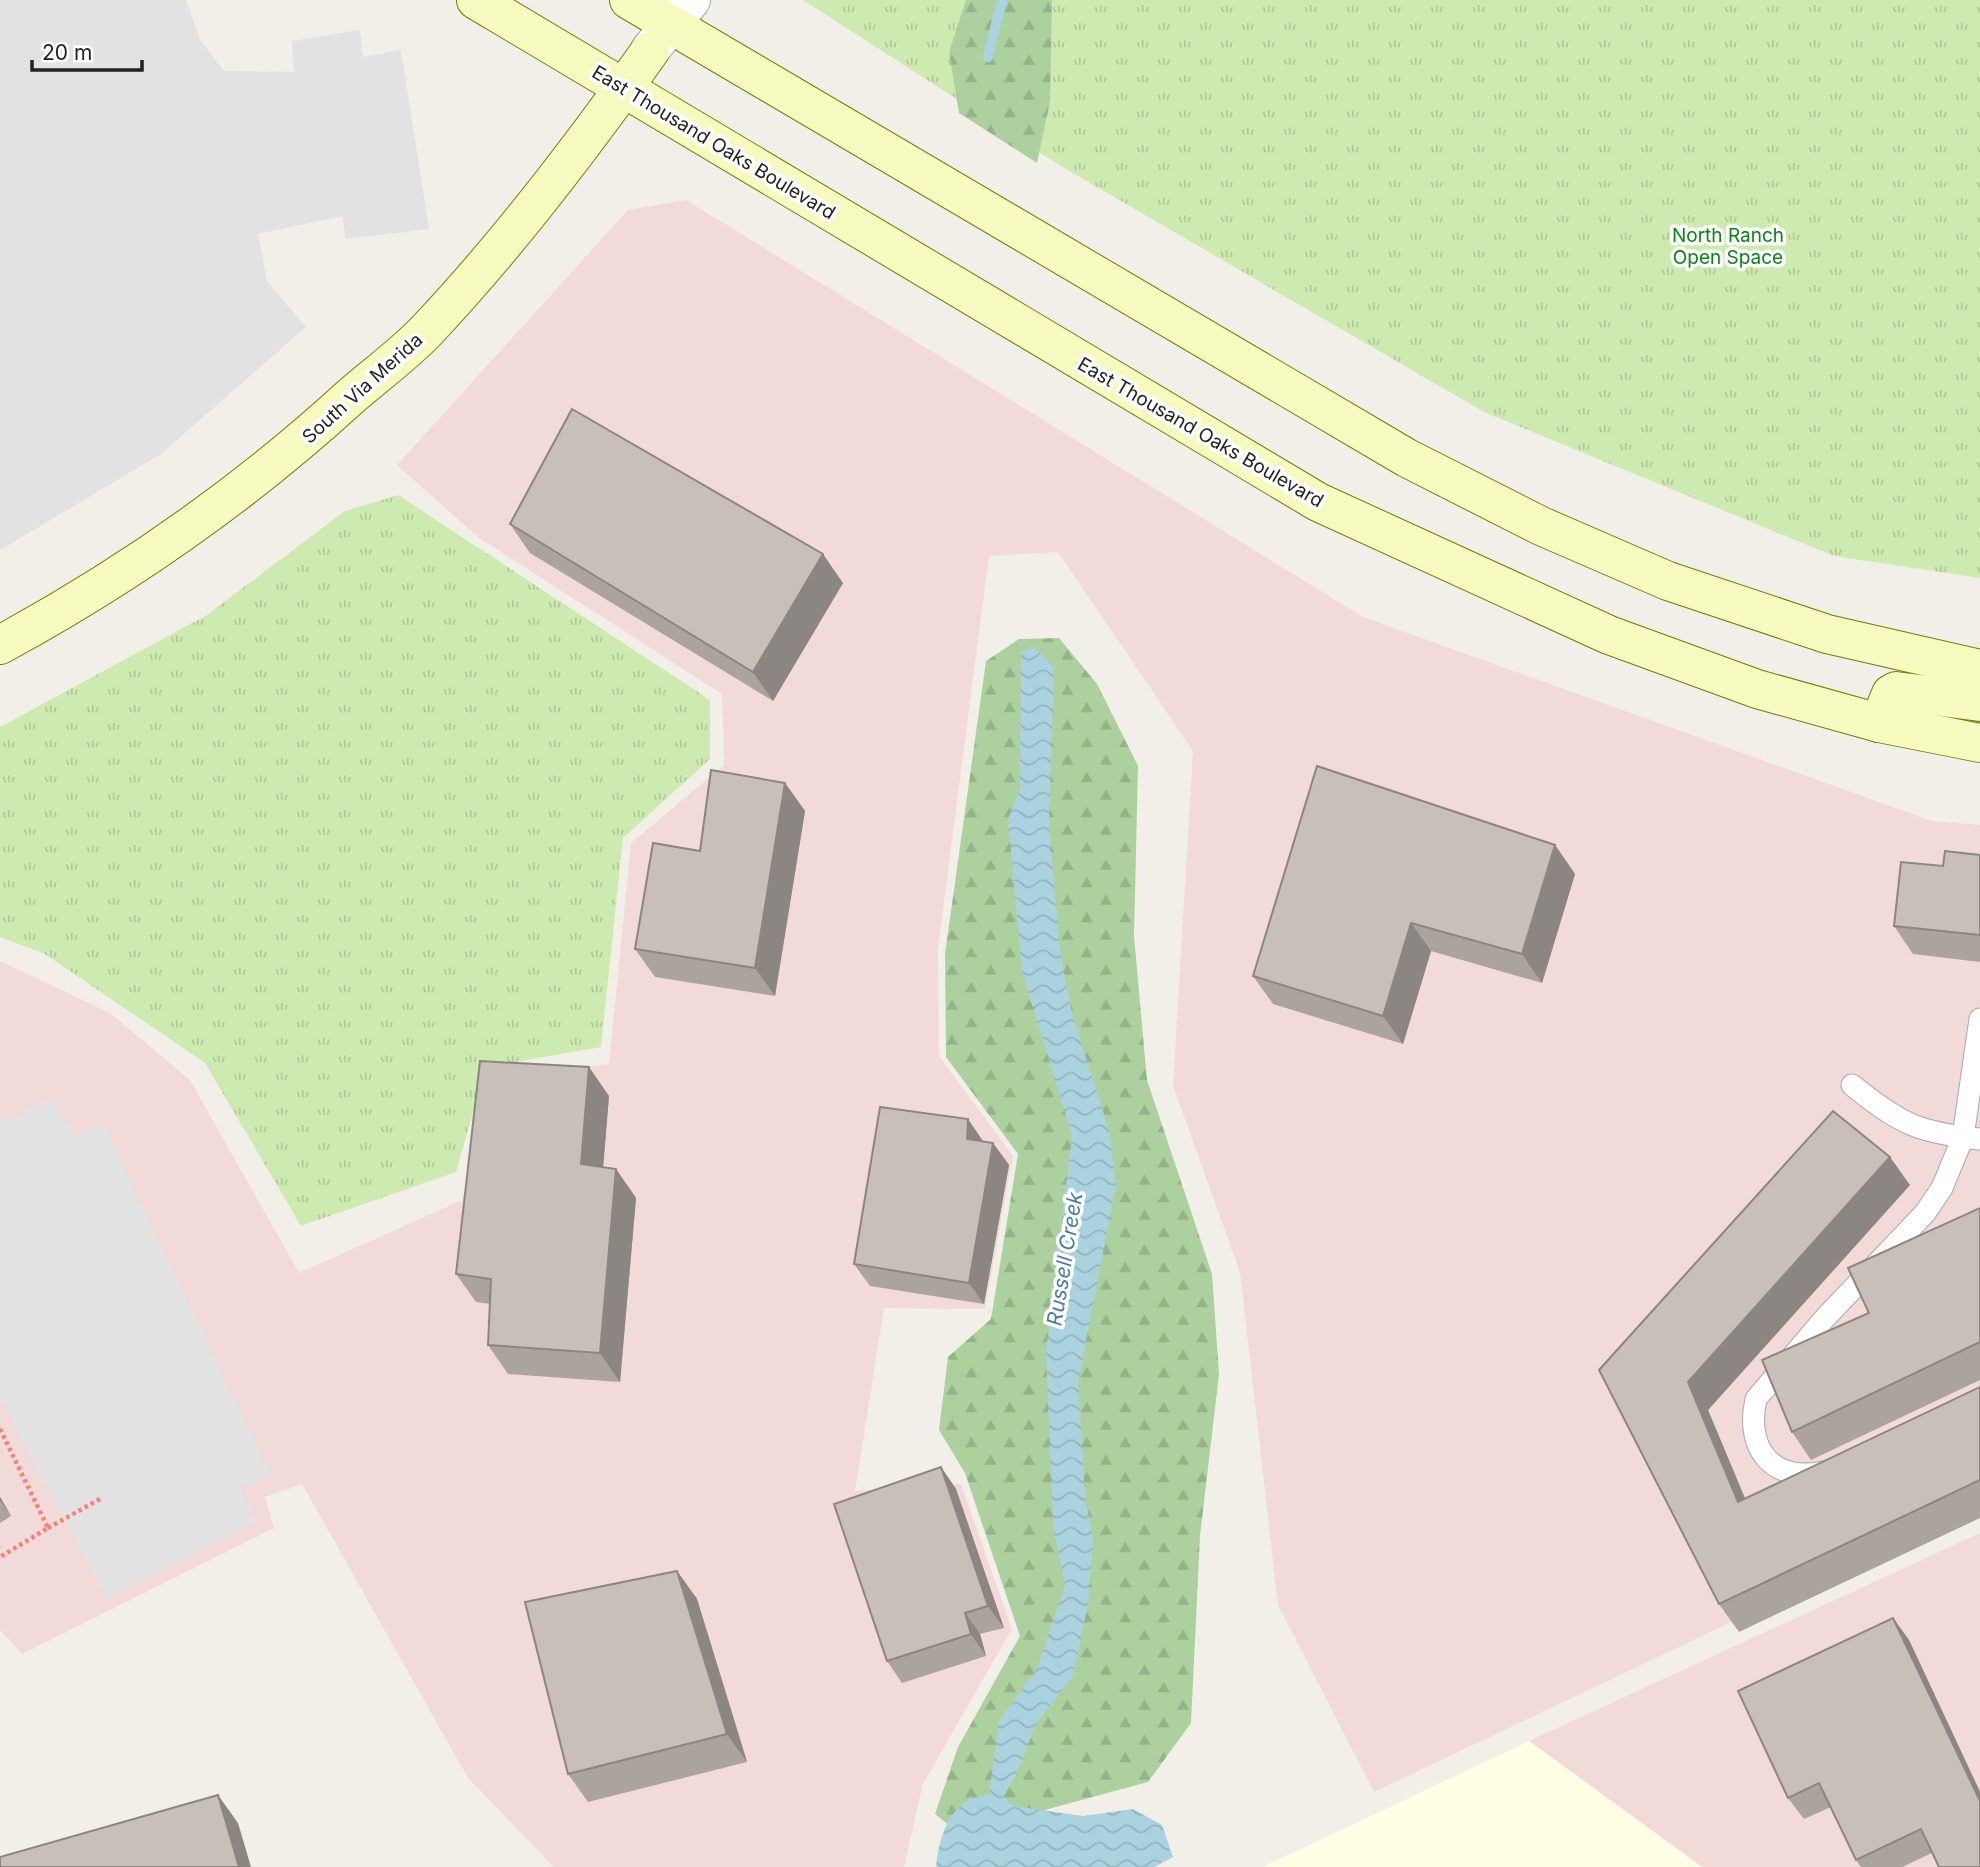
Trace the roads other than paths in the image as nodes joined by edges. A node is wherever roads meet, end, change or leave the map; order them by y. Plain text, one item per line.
1 (476, 0) edge
2 (629, 0) edge
3 (670, 25) edge
4 (624, 88) junction
5 (0, 645) edge
6 (1980, 669) edge
7 (1980, 702) edge
8 (1879, 723) junction
9 (1980, 743) edge
10 (1980, 1019) edge
11 (1852, 1084) dead end
12 (1971, 1138) edge
13 (1839, 1469) edge

1 - 4 main road, East Thousand Oaks Boulevard
2 - 3 main road
3 - 4 main road, South Via Merida
3 - 6 main road
4 - 5 main road, South Via Merida
4 - 8 main road, East Thousand Oaks Boulevard
7 - 8 main road
8 - 9 main road, East Thousand Oaks Boulevard
10 - 12 lane
11 - 12 lane
12 - 13 lane

